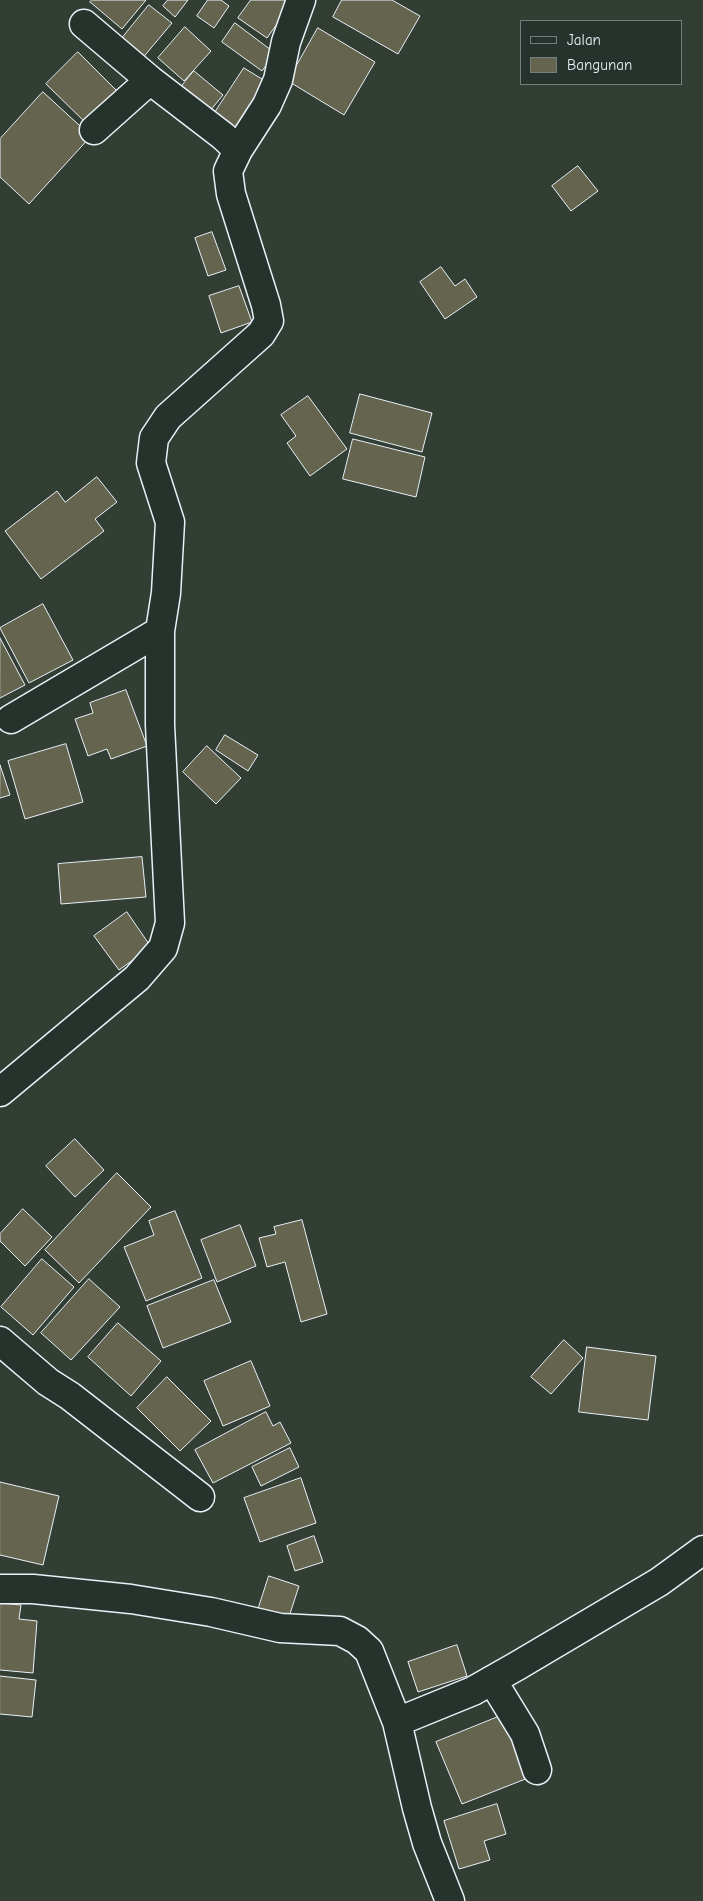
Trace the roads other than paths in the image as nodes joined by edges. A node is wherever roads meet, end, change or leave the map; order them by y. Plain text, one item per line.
1 (301, 0) edge
2 (84, 24) dead end
3 (150, 80) junction
4 (94, 130) dead end
5 (238, 150) junction
6 (160, 631) junction
7 (11, 719) dead end
8 (0, 1092) edge
9 (0, 1341) edge
10 (200, 1497) dead end
11 (703, 1550) edge
12 (0, 1589) edge
13 (492, 1680) junction
14 (398, 1722) junction
15 (537, 1770) dead end
16 (450, 1901) edge

1 - 5 street
2 - 3 street
3 - 4 street
3 - 5 street
5 - 6 street
6 - 7 street
6 - 8 street
9 - 10 street
11 - 13 street
12 - 14 street
13 - 14 street
13 - 15 street
14 - 16 street

